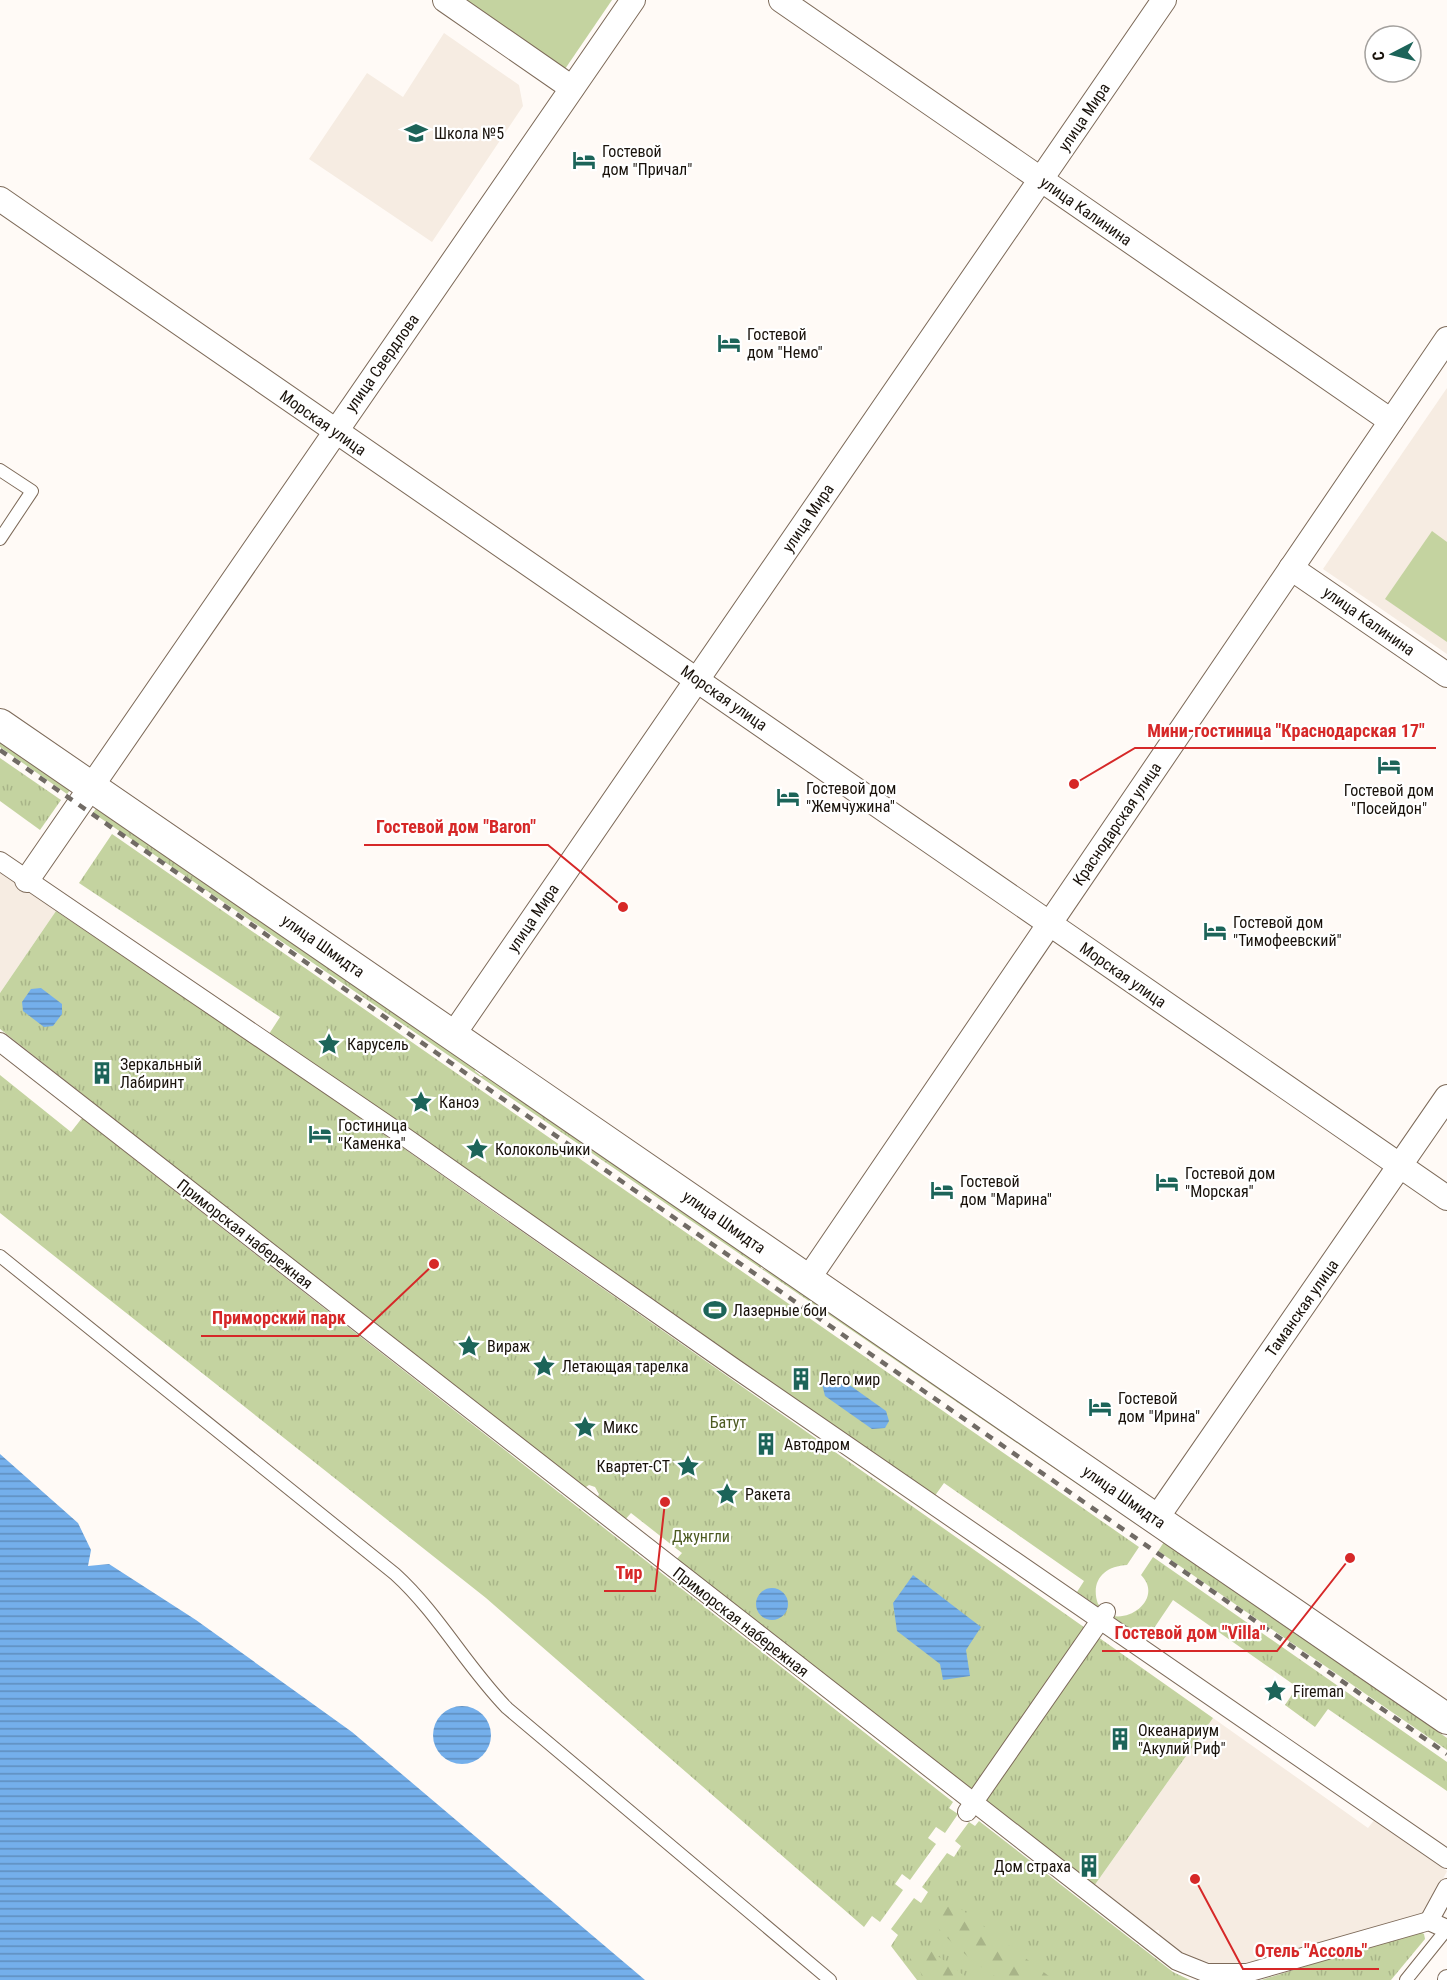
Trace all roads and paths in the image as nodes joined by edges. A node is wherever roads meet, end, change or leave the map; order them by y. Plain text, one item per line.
1 (445, 0) edge
2 (633, 0) edge
3 (781, 0) edge
4 (1164, 0) edge
5 (572, 88) junction
6 (1041, 179) junction
7 (0, 199) edge
8 (1447, 339) edge
9 (1391, 421) junction
10 (335, 432) junction
11 (0, 470) edge
12 (0, 539) edge
13 (1292, 568) junction
14 (1447, 675) edge
15 (697, 680) junction
16 (0, 724) edge
17 (91, 786) junction
18 (0, 861) edge
19 (27, 880) junction
20 (1049, 924) junction
21 (453, 1035) junction
22 (0, 1042) edge
23 (1447, 1097) edge
24 (1400, 1166) junction
25 (1447, 1198) edge
26 (0, 1256) edge
27 (808, 1279) junction
28 (1156, 1519) junction
29 (1103, 1616) junction
30 (1447, 1719) edge
31 (970, 1808) junction
32 (1446, 1857) edge
33 (1447, 1888) edge
34 (1429, 1922) junction
35 (1447, 1929) edge
36 (830, 1980) edge
37 (1406, 1980) edge

1 - 5 street
2 - 5 street, улица Свердлова
3 - 6 street, улица Калинина
4 - 6 street, улица Мира
5 - 10 street, улица Свердлова
6 - 9 street, улица Калинина
6 - 15 street, улица Мира
7 - 10 street, Морская улица
8 - 9 street, Краснодарская улица
9 - 13 street, Краснодарская улица
10 - 15 street, Морская улица
10 - 17 street, улица Свердлова
11 - 12 lane
13 - 14 street, улица Калинина
13 - 20 street, Краснодарская улица
15 - 20 street, Морская улица
15 - 21 street, улица Мира
16 - 17 street, улица Шмидта
17 - 19 street, улица Свердлова
17 - 21 street, улица Шмидта
18 - 19 street
19 - 29 street
20 - 24 street, Морская улица
20 - 27 street, Краснодарская улица
21 - 27 street, улица Шмидта
22 - 31 street, Приморская набережная
23 - 24 street, Таманская улица
24 - 25 street, Морская улица
24 - 28 street, Таманская улица
26 - 36 lane
27 - 28 street, улица Шмидта
28 - 30 street, улица Шмидта
29 - 31 street
29 - 32 street
31 - 34 street, Приморская набережная
33 - 34 street
34 - 35 street
35 - 37 lane

